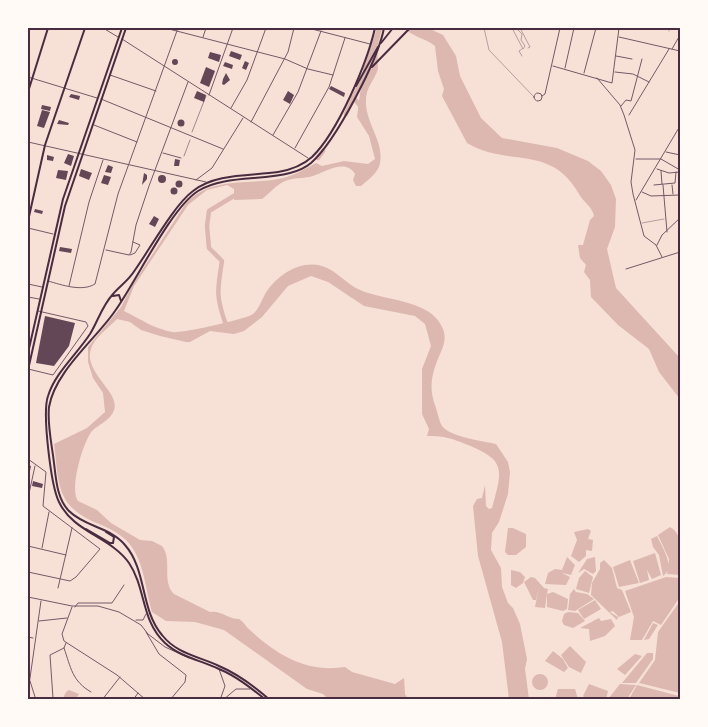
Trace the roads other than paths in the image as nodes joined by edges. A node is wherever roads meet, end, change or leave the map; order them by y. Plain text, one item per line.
1 (48, 28) edge
2 (85, 28) edge
3 (103, 28) edge
4 (122, 28) edge
5 (126, 28) edge
6 (165, 28) edge
7 (178, 28) edge
8 (206, 28) edge
9 (233, 28) edge
10 (266, 28) edge
11 (294, 28) edge
12 (308, 28) edge
13 (375, 28) edge
14 (384, 28) edge
15 (394, 28) edge
16 (409, 28) edge
17 (484, 28) edge
18 (512, 28) edge
19 (516, 28) edge
20 (520, 28) edge
21 (560, 28) edge
22 (574, 28) edge
23 (596, 28) edge
24 (619, 28) edge
25 (669, 28) edge
26 (679, 28) edge
27 (177, 31) junction
28 (321, 31) junction
29 (521, 31) junction
30 (669, 31) dead end
31 (516, 34) junction
32 (680, 35) edge
33 (618, 37) junction
34 (120, 38) junction
35 (203, 38) junction
36 (345, 38) junction
37 (226, 45) junction
38 (371, 45) junction
39 (528, 48) dead end
40 (523, 49) junction
41 (671, 49) junction
42 (680, 51) edge
43 (258, 53) junction
44 (522, 56) dead end
45 (616, 56) junction
46 (285, 59) junction
47 (632, 59) dead end
48 (642, 59) dead end
49 (165, 66) junction
50 (372, 66) junction
51 (553, 66) junction
52 (564, 68) junction
53 (308, 69) junction
54 (614, 71) junction
55 (584, 74) junction
56 (110, 75) junction
57 (333, 75) junction
58 (638, 76) junction
59 (29, 78) edge
60 (597, 78) junction
61 (187, 82) junction
62 (650, 82) junction
63 (64, 88) junction
64 (546, 89) junction
65 (156, 91) junction
66 (28, 92) edge
67 (540, 93) junction
68 (208, 95) junction
69 (350, 96) junction
70 (542, 96) junction
71 (534, 97) junction
72 (97, 98) junction
73 (101, 99) junction
74 (620, 107) junction
75 (230, 109) junction
76 (628, 115) dead end
77 (147, 117) junction
78 (244, 118) junction
79 (251, 122) junction
80 (93, 124) junction
81 (680, 126) edge
82 (171, 128) junction
83 (273, 136) junction
84 (28, 142) edge
85 (138, 142) junction
86 (45, 145) junction
87 (223, 149) junction
88 (294, 149) junction
89 (78, 152) junction
90 (162, 152) junction
91 (665, 152) junction
92 (83, 154) junction
93 (680, 154) edge
94 (104, 158) junction
95 (181, 158) road end
96 (309, 159) junction
97 (636, 159) junction
98 (661, 159) junction
99 (130, 164) junction
100 (656, 169) junction
101 (661, 170) junction
102 (155, 171) junction
103 (680, 171) edge
104 (676, 172) junction
105 (197, 180) junction
106 (206, 182) junction
107 (674, 184) junction
108 (654, 185) dead end
109 (663, 185) junction
110 (642, 192) junction
111 (664, 194) junction
112 (673, 194) junction
113 (680, 195) edge
114 (28, 199) edge
115 (32, 200) junction
116 (635, 202) junction
117 (680, 218) edge
118 (667, 219) junction
119 (28, 221) edge
120 (641, 223) junction
121 (28, 228) edge
122 (667, 232) junction
123 (54, 234) junction
124 (133, 241) junction
125 (656, 245) junction
126 (106, 250) junction
127 (680, 252) edge
128 (130, 254) junction
129 (662, 258) junction
130 (626, 270) dead end
131 (48, 281) junction
132 (71, 281) junction
133 (28, 284) edge
134 (42, 287) junction
135 (69, 287) junction
136 (75, 287) junction
137 (28, 297) edge
138 (111, 297) junction
139 (39, 300) junction
140 (120, 303) junction
141 (37, 310) junction
142 (41, 311) junction
143 (28, 353) edge
144 (28, 369) edge
145 (28, 459) edge
146 (35, 465) junction
147 (28, 498) edge
148 (49, 512) junction
149 (77, 524) junction
150 (98, 527) junction
151 (72, 528) junction
152 (28, 546) edge
153 (42, 549) junction
154 (66, 555) junction
155 (28, 572) edge
156 (60, 579) junction
157 (124, 585) dead end
158 (58, 588) dead end
159 (28, 596) edge
160 (41, 600) junction
161 (72, 606) junction
162 (75, 607) junction
163 (147, 610) junction
164 (146, 614) junction
165 (68, 618) junction
166 (132, 619) junction
167 (38, 621) junction
168 (146, 631) junction
169 (28, 637) edge
170 (34, 638) junction
171 (65, 642) junction
172 (64, 648) junction
173 (189, 658) junction
174 (218, 668) junction
175 (120, 677) junction
176 (30, 680) junction
177 (252, 689) junction
178 (28, 692) edge
179 (91, 692) dead end
180 (138, 693) junction
181 (53, 698) dead end
182 (36, 700) edge
183 (102, 700) edge
184 (133, 700) edge
185 (146, 700) edge
186 (170, 700) edge
187 (220, 700) edge
188 (223, 700) edge
189 (266, 700) edge
190 (270, 700) edge

1 - 59 main road
2 - 63 main road
3 - 34 street
4 - 34 main road
5 - 34 main road
6 - 27 street
7 - 27 street
8 - 35 street
9 - 37 street
10 - 43 street
11 - 46 street
12 - 28 street
13 - 38 main road
14 - 50 main road
15 - 69 main road
16 - 50 main road
17 - 71 street
18 - 31 street
19 - 29 street
20 - 29 street
21 - 51 street
22 - 52 street
23 - 55 street
24 - 33 street
25 - 30 street
26 - 32 street
27 - 35 street
27 - 49 street
28 - 36 street
28 - 53 street
29 - 31 street
29 - 39 street
29 - 40 street
31 - 40 street
32 - 41 street
33 - 41 street
33 - 45 street
34 - 49 street
34 - 56 main road
34 - 72 main road
35 - 37 street
36 - 38 street
36 - 57 street
37 - 43 street
37 - 68 street
38 - 69 main road
40 - 44 street
41 - 42 street
41 - 62 street
43 - 46 street
43 - 75 street
45 - 47 street
45 - 54 street
46 - 53 street
46 - 79 street
48 - 58 street
49 - 61 street
49 - 65 street
50 - 140 main road
51 - 52 street
51 - 64 street
52 - 55 street
53 - 57 street
53 - 83 street
54 - 58 street
54 - 60 street
55 - 60 street
56 - 65 street
56 - 73 main road
57 - 88 street
58 - 62 street
58 - 74 street
59 - 63 street
59 - 66 main road
60 - 74 street
61 - 68 street
61 - 82 street
62 - 76 street
63 - 72 street
63 - 86 main road
64 - 67 street
64 - 70 street
65 - 77 street
67 - 70 street
67 - 71 street
68 - 75 street
69 - 96 main road
70 - 71 street
72 - 89 main road
73 - 77 street
73 - 80 main road
74 - 97 street
75 - 78 street
77 - 82 street
77 - 85 street
78 - 79 street
78 - 87 street
79 - 83 street
80 - 85 street
80 - 92 main road
81 - 91 street
82 - 87 street
82 - 90 street
83 - 88 street
84 - 86 street
85 - 99 street
86 - 89 street
86 - 115 main road
87 - 105 street
88 - 96 street
89 - 92 street
89 - 123 main road
90 - 95 street
90 - 102 street
91 - 93 street
91 - 98 street
92 - 94 street
92 - 131 main road
94 - 99 street
94 - 132 street
96 - 106 main road
97 - 98 street
97 - 116 street
98 - 100 street
98 - 103 street
99 - 102 street
99 - 126 street
100 - 101 street
100 - 110 street
101 - 104 street
101 - 109 street
102 - 105 street
102 - 124 street
103 - 104 street
104 - 107 street
105 - 106 street
106 - 138 main road
107 - 109 street
107 - 112 street
108 - 109 street
109 - 111 street
110 - 111 street
110 - 116 street
111 - 112 street
111 - 118 street
112 - 113 street
114 - 115 main road
115 - 119 main road
116 - 120 street
117 - 122 street
118 - 120 street
118 - 122 street
120 - 125 street
121 - 123 street
122 - 125 street
123 - 134 main road
124 - 128 street
124 - 128 street
125 - 129 street
126 - 128 street
126 - 136 street
127 - 129 street
129 - 130 street
131 - 135 street
131 - 142 main road
132 - 135 street
132 - 136 street
133 - 134 street
134 - 139 main road
135 - 136 street
137 - 139 street
138 - 140 main road
138 - 149 main road
139 - 141 main road
140 - 150 main road
141 - 142 street
141 - 143 main road
142 - 144 main road
142 - 144 street
145 - 146 street
146 - 147 street
146 - 148 street
148 - 151 street
148 - 153 street
149 - 150 main road
149 - 163 main road
150 - 163 main road
151 - 154 street
151 - 156 street
152 - 153 street
153 - 154 street
154 - 156 street
155 - 156 street
156 - 158 street
157 - 162 street
159 - 160 street
160 - 161 street
160 - 167 street
161 - 162 street
161 - 165 street
162 - 166 street
163 - 164 main road
163 - 190 main road
164 - 166 street
164 - 173 main road
165 - 167 street
165 - 171 street
166 - 168 street
167 - 170 street
168 - 173 street
168 - 186 street
169 - 170 street
170 - 176 street
171 - 172 street
171 - 175 street
172 - 179 street
172 - 181 street
173 - 174 main road
174 - 177 main road
174 - 187 street
175 - 180 street
175 - 183 street
176 - 178 street
176 - 182 street
177 - 188 street
177 - 189 main road
180 - 184 street
180 - 185 street

